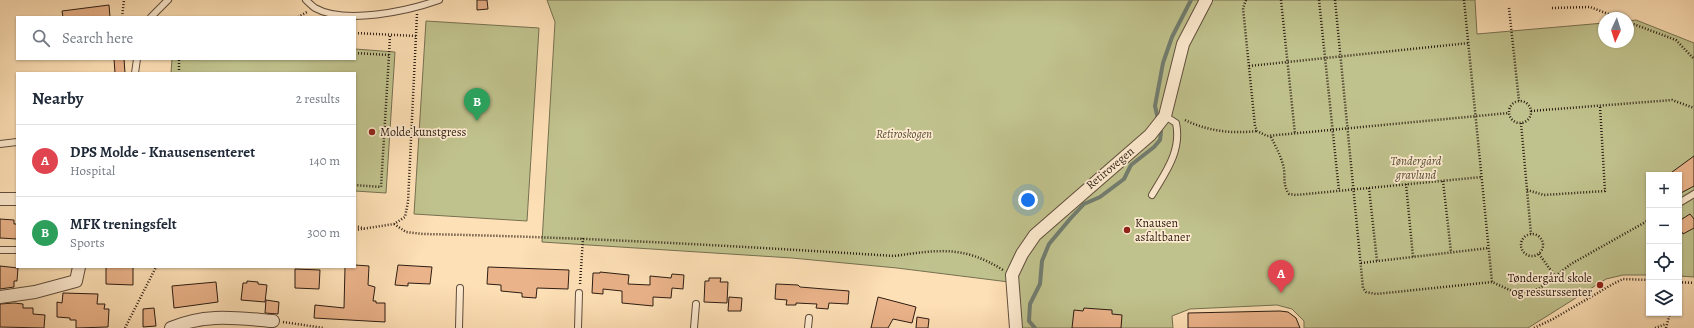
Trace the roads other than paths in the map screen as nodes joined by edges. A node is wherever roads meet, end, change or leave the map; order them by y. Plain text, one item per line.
1 (168, 0) edge
2 (306, 0) edge
3 (439, 0) edge
4 (1206, 0) edge
5 (152, 16) edge
6 (137, 60) edge
7 (135, 72) edge
8 (1169, 118) junction
9 (16, 142) edge
10 (0, 144) edge
11 (1694, 194) edge
12 (1152, 196) dead end
13 (0, 199) edge
14 (16, 199) edge
15 (1682, 201) edge
16 (0, 250) edge
17 (16, 250) edge
18 (79, 268) edge
19 (460, 288) dead end
20 (580, 293) road end
21 (0, 297) edge
22 (696, 304) dead end
23 (809, 318) dead end
24 (273, 321) road end
25 (171, 328) edge
26 (459, 328) edge
27 (578, 328) edge
28 (694, 328) edge
29 (808, 328) edge
30 (1016, 328) edge

1 - 5 lane
2 - 3 lane
4 - 8 street, Retirovegen
6 - 7 lane
8 - 12 lane
8 - 30 street, Retirovegen
9 - 10 lane
11 - 15 lane
13 - 14 street
16 - 17 lane
18 - 21 street
19 - 26 lane
20 - 27 lane
22 - 28 lane
23 - 29 lane
24 - 25 street

